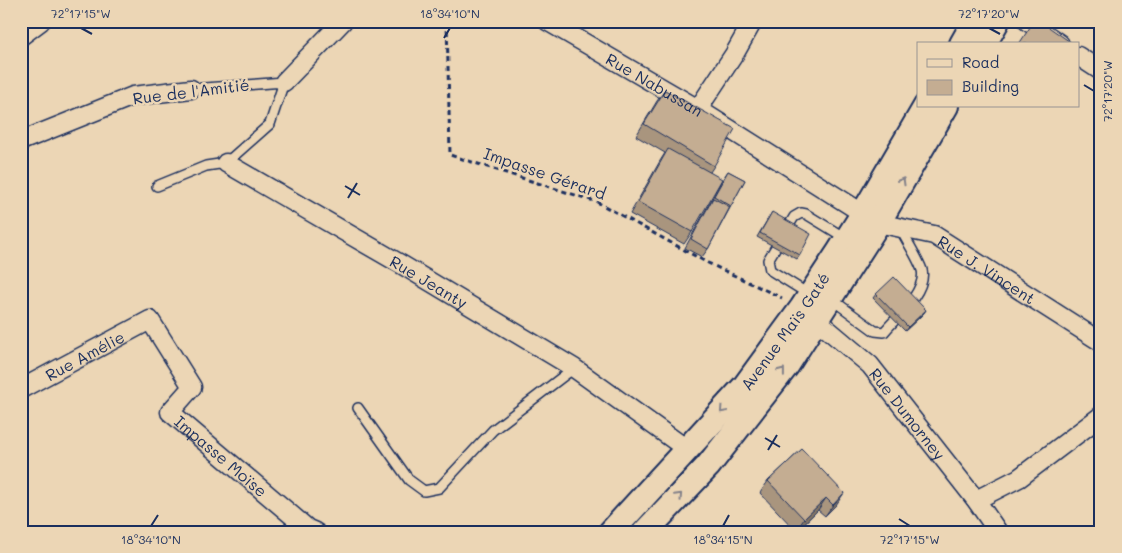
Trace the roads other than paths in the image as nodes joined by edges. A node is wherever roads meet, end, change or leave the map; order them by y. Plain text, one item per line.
1 (41, 21) edge
2 (343, 21) edge
3 (547, 21) edge
4 (754, 21) edge
5 (975, 21) edge
6 (997, 21) edge
7 (1027, 21) edge
8 (21, 36) edge
9 (963, 42) edge
10 (985, 42) edge
11 (1057, 42) edge
12 (1080, 57) edge
13 (1101, 72) edge
14 (284, 82) junction
15 (191, 89) joint
16 (698, 108) junction
17 (925, 108) edge
18 (945, 108) edge
19 (21, 141) edge
20 (226, 163) junction
21 (157, 186) dead end
22 (880, 222) junction
23 (847, 239) junction
24 (815, 305) junction
25 (150, 320) joint
26 (1101, 342) edge
27 (574, 368) junction
28 (21, 389) edge
29 (358, 408) dead end
30 (1101, 416) edge
31 (688, 450) junction
32 (976, 500) junction
33 (309, 531) edge
34 (611, 532) edge
35 (645, 532) edge
36 (998, 532) edge

1 - 8 street
2 - 14 street
3 - 16 street, Rue Nabussan
4 - 16 street
5 - 9 main road
6 - 10 main road
7 - 11 street
12 - 13 street
14 - 15 lane, Rue de l'Amitié
14 - 20 lane
15 - 19 street, Rue de l'Amitié
16 - 22 street, Rue Nabussan
17 - 22 main road, Avenue Maïs Gaté
22 -> 18 main road, Avenue Maïs Gaté
20 - 21 lane
20 - 27 street, Rue Jeanty
22 - 23 main road, Avenue Maïs Gaté
22 - 24 main road, Avenue Maïs Gaté
22 - 24 lane
22 - 26 street, Rue J. Vincent
23 - 24 main road, Avenue Maïs Gaté
23 - 24 lane
24 -> 31 main road, Avenue Maïs Gaté
24 - 32 street, Rue Dumorney
35 -> 24 main road, Avenue Maïs Gaté
25 - 28 street, Rue Amélie
25 - 33 street, Impasse Moïse
27 - 29 lane
27 - 31 street, Rue Jeanty
30 - 32 street
31 - 34 main road, Avenue Maïs Gaté
32 - 36 street, Rue Dumorney

